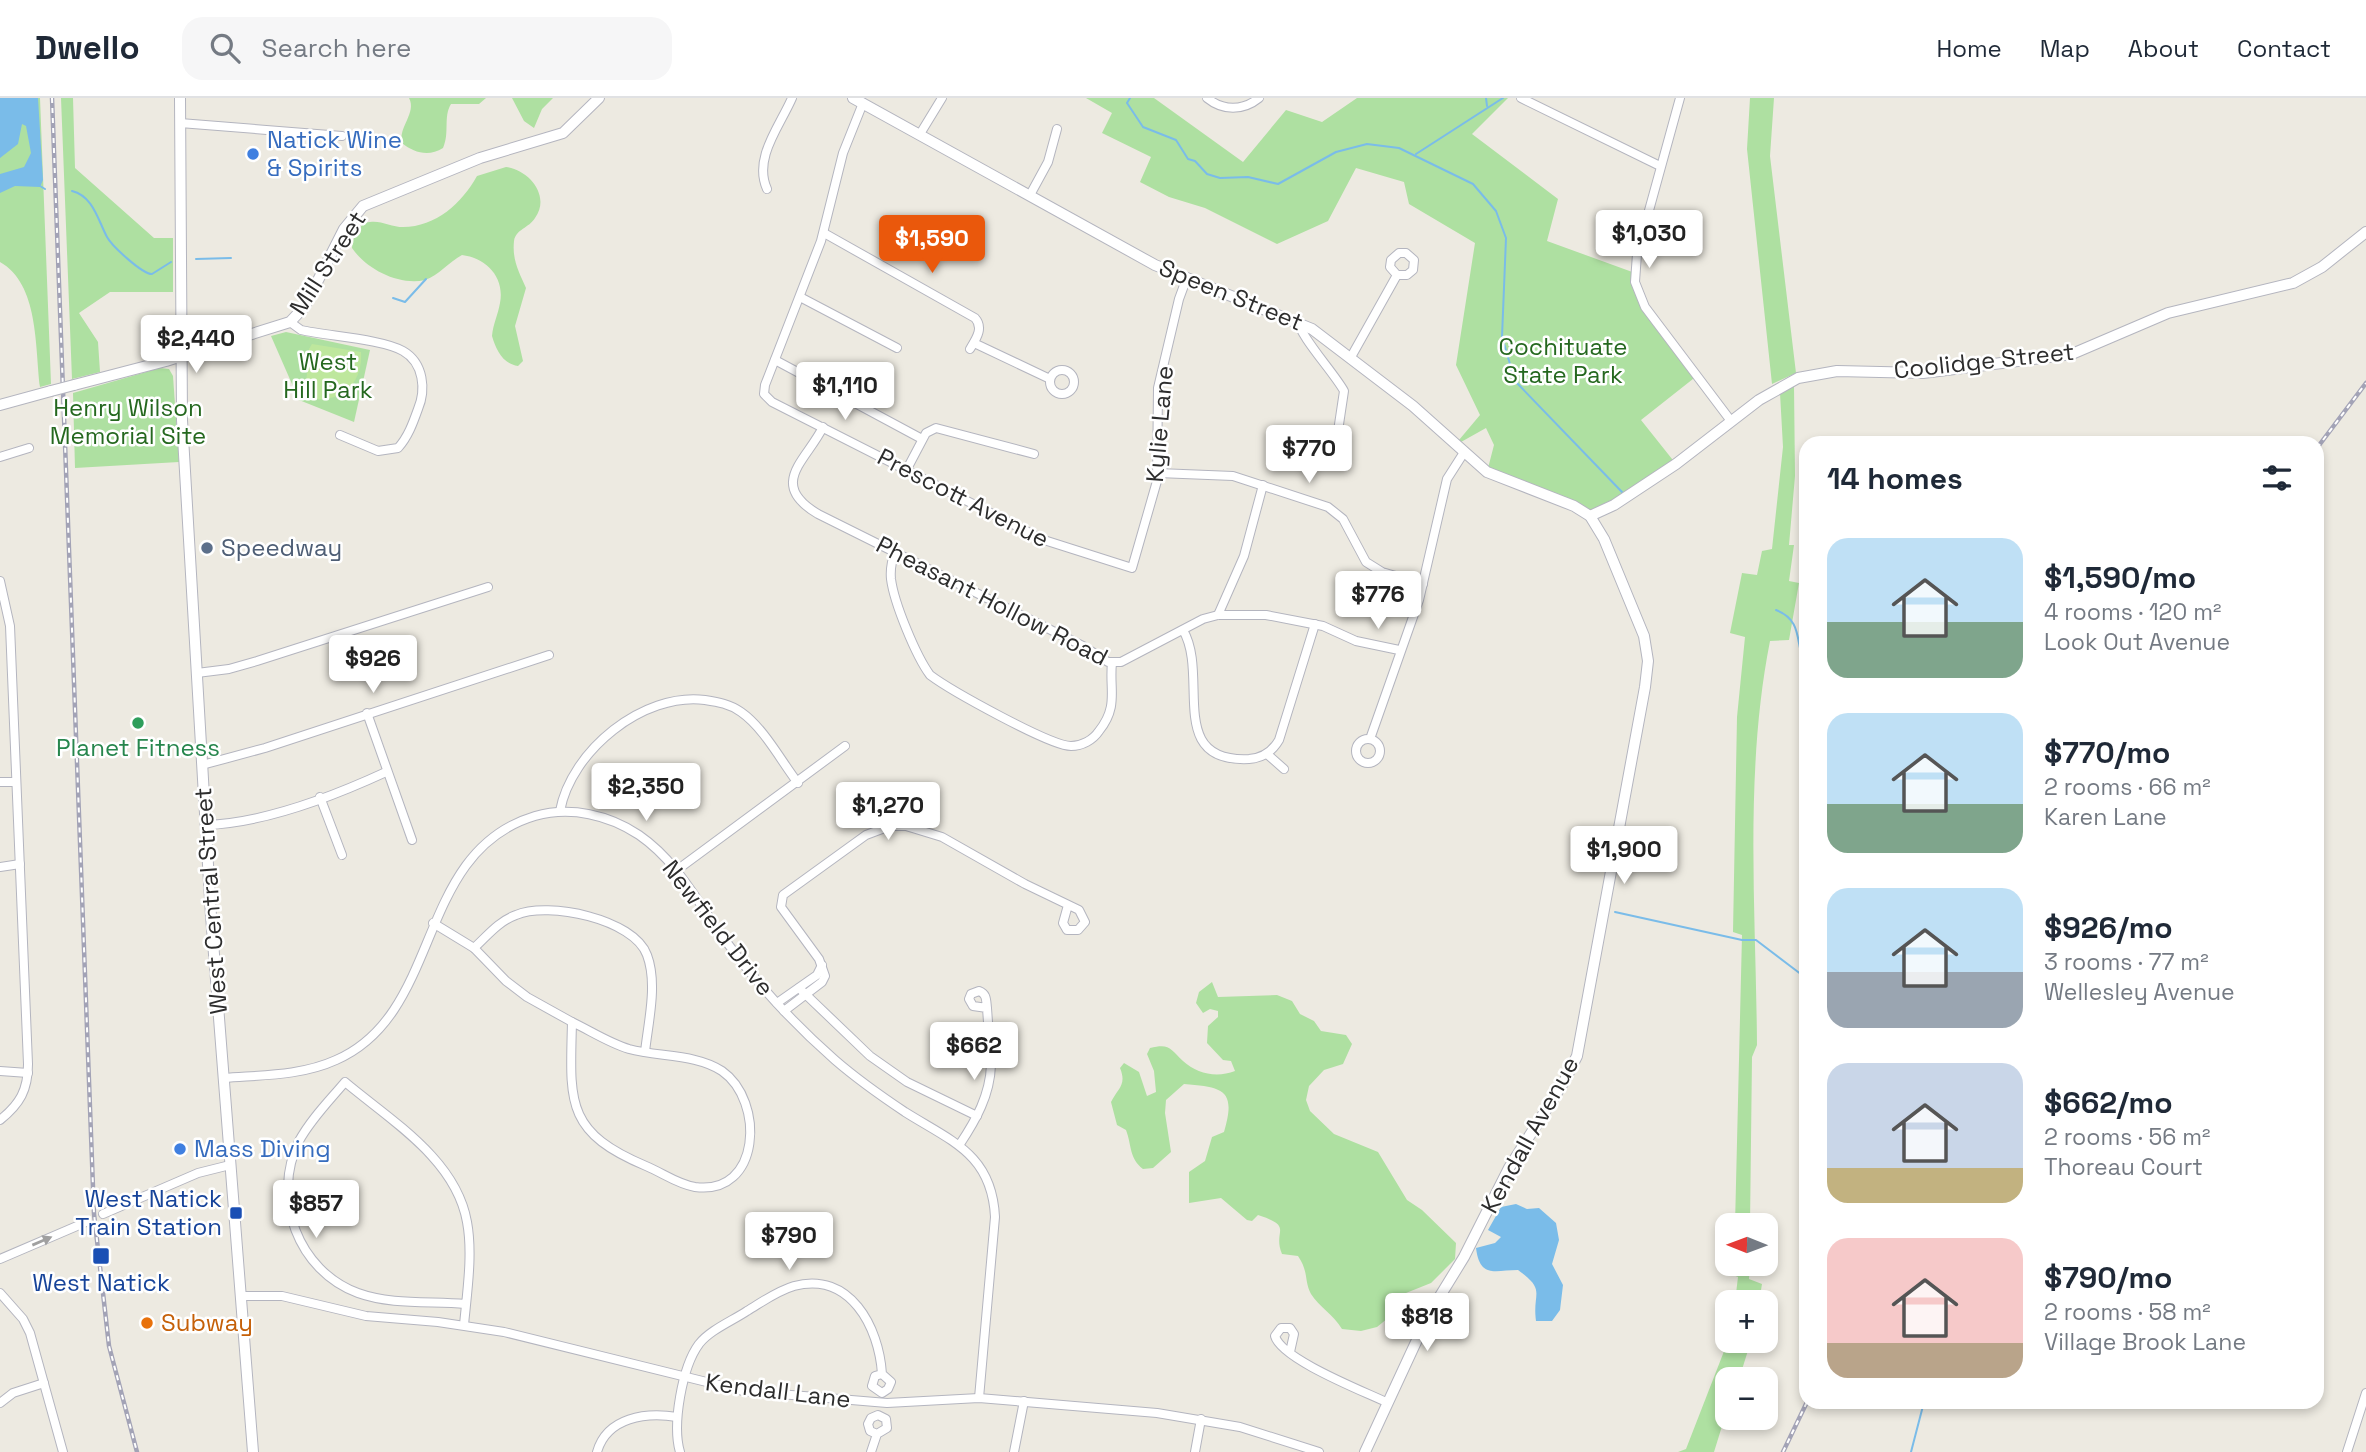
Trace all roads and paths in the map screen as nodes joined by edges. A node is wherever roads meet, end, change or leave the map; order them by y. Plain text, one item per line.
1 (180, 98) edge
2 (599, 98) edge
3 (792, 98) edge
4 (942, 98) edge
5 (1207, 98) edge
6 (1259, 98) edge
7 (1521, 98) edge
8 (1680, 98) edge
9 (858, 100) edge
10 (180, 123) junction
11 (1057, 129) dead end
12 (920, 134) junction
13 (342, 136) dead end
14 (1660, 166) junction
15 (767, 189) dead end
16 (1030, 195) junction
17 (2366, 232) edge
18 (824, 233) junction
19 (1397, 275) dead end
20 (1186, 280) junction
21 (800, 297) junction
22 (1298, 321) junction
23 (289, 322) junction
24 (897, 348) dead end
25 (180, 356) junction
26 (1351, 357) junction
27 (775, 360) junction
28 (1050, 379) dead end
29 (0, 405) edge
30 (1731, 421) junction
31 (823, 428) junction
32 (1338, 431) dead end
33 (340, 435) dead end
34 (924, 436) junction
35 (29, 447) dead end
36 (1034, 454) dead end
37 (1463, 454) junction
38 (0, 457) edge
39 (907, 470) junction
40 (1158, 473) junction
41 (1263, 485) junction
42 (1614, 505) junction
43 (1590, 516) junction
44 (1599, 527) junction
45 (895, 552) junction
46 (1132, 569) joint
47 (0, 581) edge
48 (1423, 583) junction
49 (488, 587) dead end
50 (1219, 615) junction
51 (1315, 624) junction
52 (1183, 630) junction
53 (1399, 650) junction
54 (549, 655) dead end
55 (1112, 663) junction
56 (197, 673) junction
57 (367, 713) junction
58 (1370, 739) dead end
59 (845, 746) dead end
60 (1267, 754) junction
61 (202, 765) junction
62 (1284, 769) dead end
63 (386, 772) junction
64 (0, 782) edge
65 (16, 782) junction
66 (798, 783) junction
67 (320, 797) junction
68 (560, 811) junction
69 (206, 824) junction
70 (412, 840) dead end
71 (342, 855) dead end
72 (20, 864) junction
73 (0, 867) edge
74 (677, 870) junction
75 (1068, 905) dead end
76 (433, 923) junction
77 (474, 948) junction
78 (822, 965) junction
79 (799, 988) junction
80 (805, 995) junction
81 (777, 1003) junction
82 (987, 1007) dead end
83 (784, 1011) junction
84 (572, 1021) junction
85 (645, 1052) junction
86 (0, 1071) edge
87 (28, 1073) junction
88 (224, 1078) junction
89 (977, 1116) junction
90 (0, 1120) edge
91 (960, 1144) junction
92 (230, 1165) junction
93 (103, 1214) dead end
94 (84, 1223) dead end
95 (0, 1259) edge
96 (0, 1293) edge
97 (241, 1296) junction
98 (466, 1304) junction
99 (464, 1325) junction
100 (1290, 1352) dead end
101 (882, 1374) dead end
102 (685, 1378) junction
103 (44, 1383) junction
104 (2366, 1393) edge
105 (979, 1398) junction
106 (1024, 1401) junction
107 (0, 1402) edge
108 (1386, 1402) junction
109 (677, 1417) junction
110 (1201, 1419) junction
111 (877, 1434) dead end
112 (62, 1452) edge
113 (253, 1452) edge
114 (597, 1452) edge
115 (680, 1452) edge
116 (871, 1452) edge
117 (1014, 1452) edge
118 (1195, 1452) edge
119 (1319, 1452) edge
120 (1365, 1452) edge
121 (2347, 1452) edge

1 - 10 main road, West Central Street
2 - 23 main road, Mill Street
3 - 15 street
4 - 12 street
5 - 6 street
7 - 14 street
8 - 14 street
9 - 12 main road, Speen Street
9 - 18 street
10 - 13 street
10 - 25 main road, West Central Street
11 - 16 street
12 - 16 main road, Speen Street
14 - 30 street
16 - 20 main road, Speen Street
17 - 30 main road, Coolidge Street
18 - 21 street
18 - 28 street
19 - 26 street
20 - 22 main road, Speen Street
20 - 40 street, Kylie Lane
21 - 24 street
21 - 27 street
22 - 26 main road, Speen Street
22 - 32 street
23 - 25 main road, Mill Street
23 - 33 street
25 - 29 main road, Mill Street, bridge
25 - 56 main road, West Central Street
26 - 37 main road, Speen Street
27 - 31 street, Prescott Avenue
27 - 34 street
30 - 42 main road, Coolidge Street
31 - 39 street, Prescott Avenue
31 - 45 street, Pheasant Hollow Road
34 - 36 street
34 - 39 street
35 - 38 street
37 - 43 main road, Speen Street
37 - 48 street
39 - 46 street, Prescott Avenue
40 - 41 street
40 - 46 street, Kylie Lane
41 - 48 street
41 - 50 street
42 - 43 main road, Coolidge Street
42 - 44 main road, Coolidge Street
43 - 44 main road, Kendall Avenue
44 - 108 main road, Kendall Avenue
45 - 55 street, Pheasant Hollow Road
45 - 55 street
47 - 65 street
48 - 53 street
49 - 56 street
50 - 51 street, Pheasant Hollow Road
50 - 52 street, Pheasant Hollow Road
51 - 53 street, Pheasant Hollow Road
51 - 60 street
52 - 55 street, Pheasant Hollow Road
52 - 60 street
53 - 58 street
54 - 57 street
56 - 61 main road, West Central Street
57 - 61 street
57 - 63 street
59 - 66 street
60 - 62 street
61 - 69 main road, West Central Street
63 - 67 street
63 - 70 street
64 - 65 street
65 - 72 street
66 - 68 street
66 - 74 street
67 - 69 street
67 - 71 street
68 - 74 street, Newfield Drive
68 - 76 street, Newfield Drive
69 - 88 main road, West Central Street
72 - 73 street
72 - 87 street
74 - 81 street, Newfield Drive
75 - 78 street
76 - 77 street
76 - 88 street, Newfield Drive
77 - 84 street
77 - 85 street
78 - 79 street
78 - 80 street
79 - 80 street
79 - 81 street
80 - 83 street
80 - 89 street
81 - 83 street, Newfield Drive
82 - 89 street
83 - 91 street, Newfield Drive
84 - 85 street
84 - 85 street
86 - 87 street
87 - 90 street
88 - 92 main road, West Central Street
89 - 91 street
91 - 105 street, Newfield Drive
92 - 93 street
92 - 97 main road, West Central Street
95 -> 94 street
96 - 103 street
97 - 99 street, Kendall Lane
97 - 113 main road, West Central Street
98 - 98 street
98 - 99 street
99 - 102 street, Kendall Lane
100 - 108 street
101 - 102 street
102 - 105 street, Kendall Lane
102 - 109 street
103 - 107 street
103 - 112 street
104 - 121 street
105 - 106 street, Kendall Lane
106 - 110 street, Kendall Lane
106 - 117 street
108 - 120 main road, Kendall Avenue
109 - 114 street
109 - 115 street
110 - 118 street
110 - 119 street, Kendall Lane
111 - 116 street

